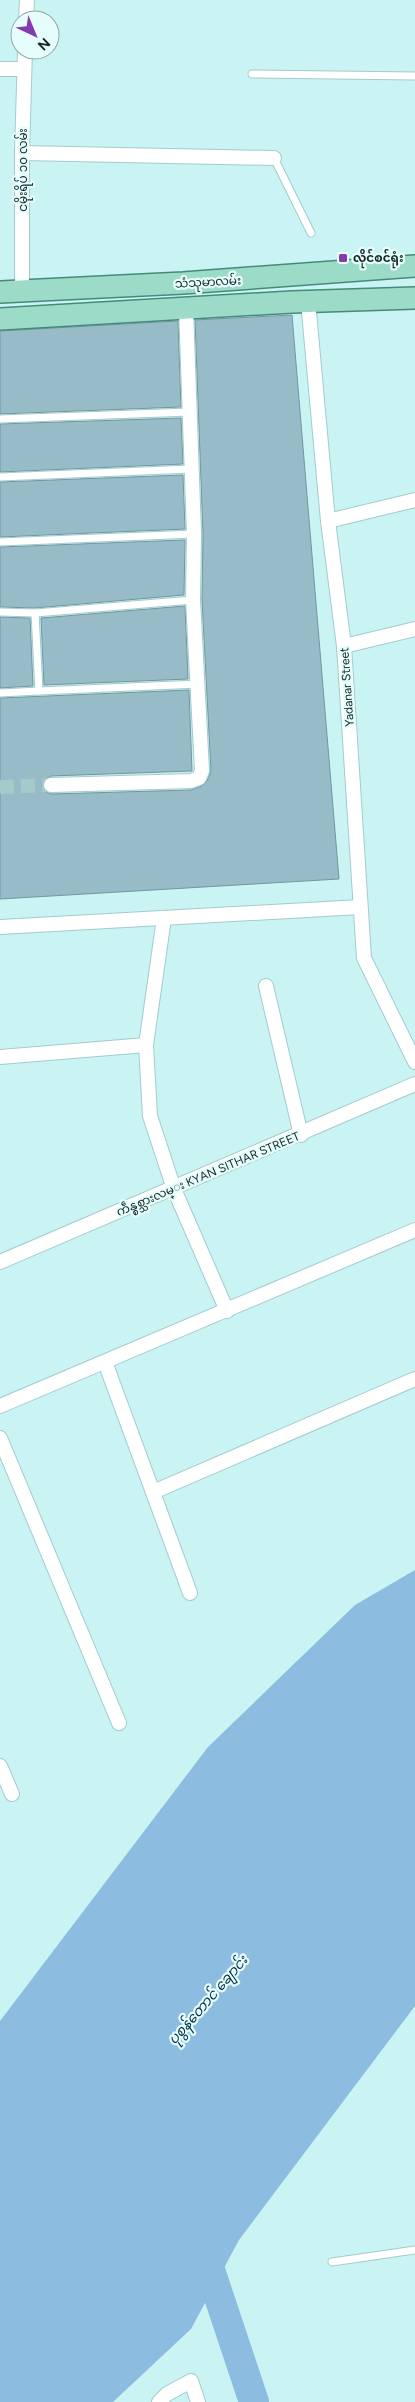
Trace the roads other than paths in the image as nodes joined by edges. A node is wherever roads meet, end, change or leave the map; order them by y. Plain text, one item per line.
1 (24, 60) edge
2 (0, 69) edge
3 (24, 70) junction
4 (252, 74) dead end
5 (415, 76) edge
6 (22, 153) junction
7 (274, 158) joint
8 (311, 233) dead end
9 (415, 266) edge
10 (22, 291) junction
11 (0, 292) edge
12 (415, 298) edge
13 (308, 301) junction
14 (186, 308) junction
15 (0, 318) edge
16 (190, 412) junction
17 (0, 419) edge
18 (192, 469) junction
19 (0, 477) edge
20 (415, 500) edge
21 (328, 522) junction
22 (194, 534) junction
23 (0, 542) edge
24 (193, 600) junction
25 (0, 612) edge
26 (35, 613) junction
27 (415, 629) edge
28 (344, 646) junction
29 (199, 684) junction
30 (39, 691) junction
31 (0, 693) edge
32 (51, 785) tunnel mouth
33 (360, 907) junction
34 (164, 918) junction
35 (0, 927) edge
36 (266, 986) dead end
37 (146, 1045) junction
38 (0, 1057) edge
39 (415, 1062) edge
40 (415, 1084) edge
41 (301, 1135) junction
42 (174, 1189) junction
43 (415, 1230) edge
44 (0, 1262) edge
45 (227, 1311) junction
46 (104, 1362) junction
47 (415, 1379) edge
48 (0, 1406) edge
49 (0, 1438) edge
50 (153, 1492) junction
51 (190, 1592) dead end
52 (119, 1724) dead end
53 (0, 1766) edge
54 (12, 1794) dead end
55 (415, 2250) edge
56 (332, 2262) dead end
57 (159, 2402) edge
58 (198, 2402) edge

1 - 3 street, ငမိုးရိပ် ၁၀ လမ်း
2 - 3 street
3 - 6 street, ငမိုးရိပ် ၁၀ လမ်း
4 - 5 lane
6 - 7 street
6 - 10 street, ငမိုးရိပ် ၁၀ လမ်း
7 - 8 lane
9 - 10 main road, သံသုမာလမ်း
10 - 11 main road, သံသုမာလမ်း
12 - 13 main road, သံသုမာလမ်း
13 - 14 main road, သံသုမာလမ်း
13 - 21 street, Yadanar Street
14 - 15 main road, သံသုမာလမ်း
14 - 16 street
16 - 17 lane
16 - 18 street
18 - 19 lane
18 - 22 street
20 - 21 street
21 - 28 street, Yadanar Street
22 - 23 lane
22 - 24 street
24 - 26 lane
24 - 29 street
25 - 26 lane
26 - 30 lane
27 - 28 street
28 - 33 street, Yadanar Street
29 - 30 lane
29 - 32 street
30 - 31 lane
33 - 34 street
33 - 39 street, Yadanar Street
34 - 35 street
34 - 37 street
36 - 41 street
37 - 38 street
37 - 42 street
40 - 41 street, ကဵန္စစ္သားလမ္း KYAN SITHAR STREET
41 - 42 street, ကဵန္စစ္သားလမ္း KYAN SITHAR STREET
42 - 44 street, ကဵန္စစ္သားလမ္း KYAN SITHAR STREET
42 - 45 street
43 - 45 street
45 - 46 street
46 - 48 street
46 - 50 street
47 - 50 street
49 - 52 street
50 - 51 street
53 - 54 street
55 - 56 lane
57 - 58 street

